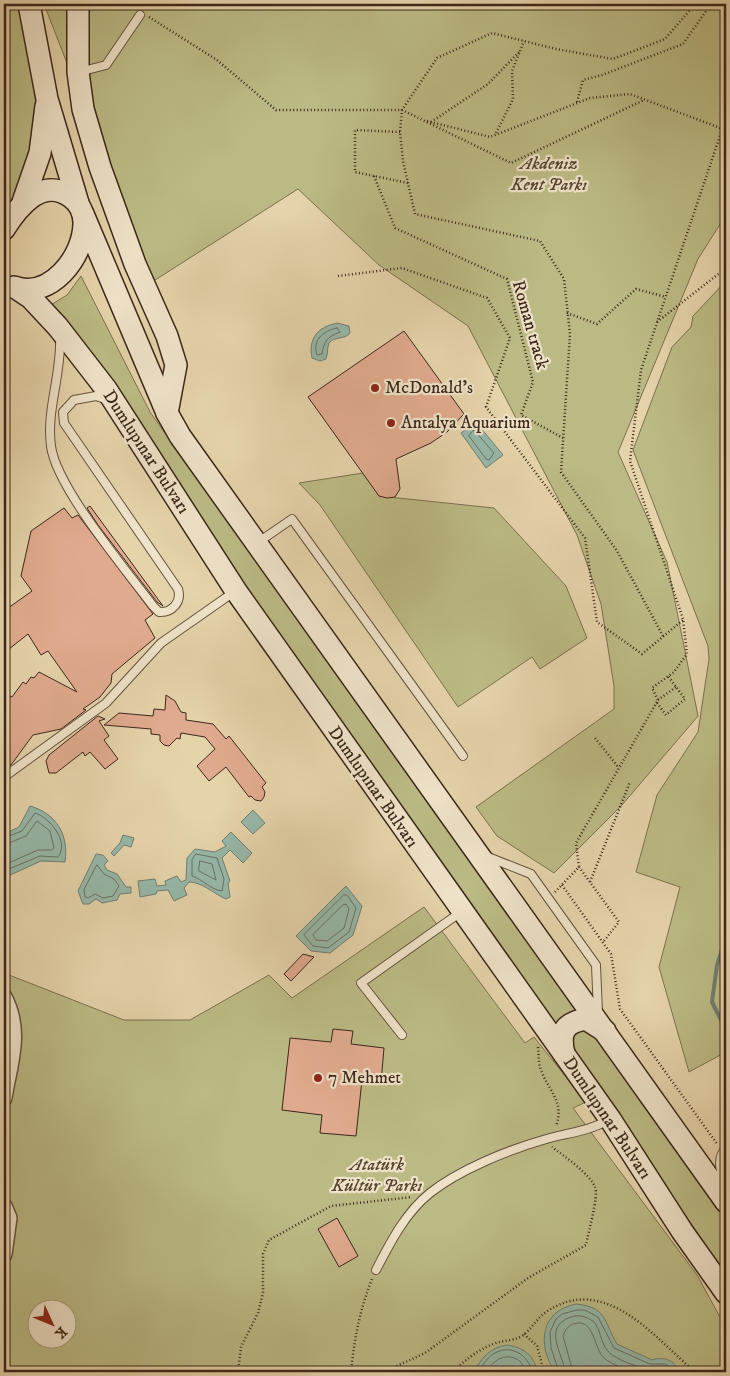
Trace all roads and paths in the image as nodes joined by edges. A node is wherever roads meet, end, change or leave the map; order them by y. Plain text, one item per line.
1 (29, 4) edge
2 (78, 4) edge
3 (695, 4) edge
4 (711, 4) edge
5 (140, 15) joint
6 (524, 41) junction
7 (520, 51) junction
8 (78, 72) junction
9 (47, 99) junction
10 (644, 100) junction
11 (577, 103) junction
12 (402, 110) junction
13 (726, 118) edge
14 (422, 119) junction
15 (431, 122) junction
16 (723, 129) junction
17 (400, 132) junction
18 (495, 135) junction
19 (374, 176) junction
20 (408, 183) junction
21 (23, 202) junction
22 (80, 208) junction
23 (4, 229) edge
24 (726, 268) edge
25 (338, 276) dead end
26 (7, 283) edge
27 (666, 297) junction
28 (567, 313) junction
29 (657, 323) junction
30 (58, 327) junction
31 (116, 405) junction
32 (167, 413) junction
33 (563, 438) junction
34 (256, 544) junction
35 (236, 591) junction
36 (683, 619) junction
37 (663, 636) junction
38 (668, 676) junction
39 (676, 687) junction
40 (657, 701) junction
41 (595, 738) dead end
42 (462, 756) dead end
43 (619, 768) junction
44 (4, 777) edge
45 (630, 782) dead end
46 (478, 854) junction
47 (579, 867) junction
48 (590, 882) junction
49 (562, 885) junction
50 (549, 899) junction
51 (461, 912) junction
52 (603, 942) junction
53 (4, 997) edge
54 (602, 1026) junction
55 (402, 1034) dead end
56 (564, 1054) junction
57 (4, 1098) edge
58 (610, 1119) junction
59 (542, 1140) junction
60 (724, 1150) edge
61 (726, 1192) edge
62 (430, 1193) junction
63 (726, 1202) edge
64 (4, 1206) edge
65 (4, 1254) edge
66 (376, 1270) joint
67 (726, 1293) edge
68 (524, 1334) junction
69 (238, 1372) edge
70 (351, 1372) edge
71 (359, 1372) edge
72 (384, 1372) edge
73 (452, 1372) edge
74 (544, 1372) edge
75 (695, 1372) edge

1 - 9 main road
2 - 8 main road
3 - 6 path
4 - 11 path
5 - 8 lane
5 - 12 path
6 - 7 path
6 - 12 path
7 - 15 path
7 - 18 path
8 - 32 main road
9 - 21 main road
9 - 22 main road, Dumlupınar Bulvarı
10 - 11 path
10 - 14 path
10 - 16 path
11 - 18 path
12 - 14 path
12 - 17 path
13 - 16 path
14 - 15 path
15 - 18 path
16 - 27 path
17 - 19 path
17 - 20 path
19 - 20 path
19 - 33 path, Roman track
20 - 28 path
21 - 22 main road
21 - 23 main road
22 - 26 main road
22 - 32 main road, Dumlupınar Bulvarı
24 - 29 path
25 - 37 path
26 - 30 main road, Dumlupınar Bulvarı
27 - 28 path
27 - 29 path
28 - 33 path
29 - 36 path
30 - 31 main road, Dumlupınar Bulvarı
30 - 31 lane
31 - 35 main road, Dumlupınar Bulvarı
32 - 34 main road, Dumlupınar Bulvarı
33 - 37 path
34 - 42 lane
34 - 46 main road, Dumlupınar Bulvarı
35 - 44 lane
35 - 51 main road, Dumlupınar Bulvarı
36 - 37 path
36 - 38 path
38 - 39 path
38 - 40 path
39 - 40 path
39 - 40 path
40 - 43 path
41 - 43 path
43 - 47 path
45 - 48 path
46 - 50 lane
46 - 54 main road, Dumlupınar Bulvarı
47 - 48 path
47 - 49 path
48 - 52 path
49 - 50 path
49 - 52 path
50 - 54 lane
51 - 55 lane
51 - 56 main road, Dumlupınar Bulvarı
52 - 60 path
53 - 57 street
54 - 56 main road
54 - 63 main road, Dumlupınar Bulvarı
56 - 58 main road, Dumlupınar Bulvarı
58 - 59 lane
58 - 67 main road, Dumlupınar Bulvarı
59 - 62 lane
59 - 72 path
60 - 61 lane
62 - 66 lane
62 - 69 path
64 - 65 street
66 - 70 path
68 - 73 path
68 - 74 path
68 - 75 path
70 - 71 path

